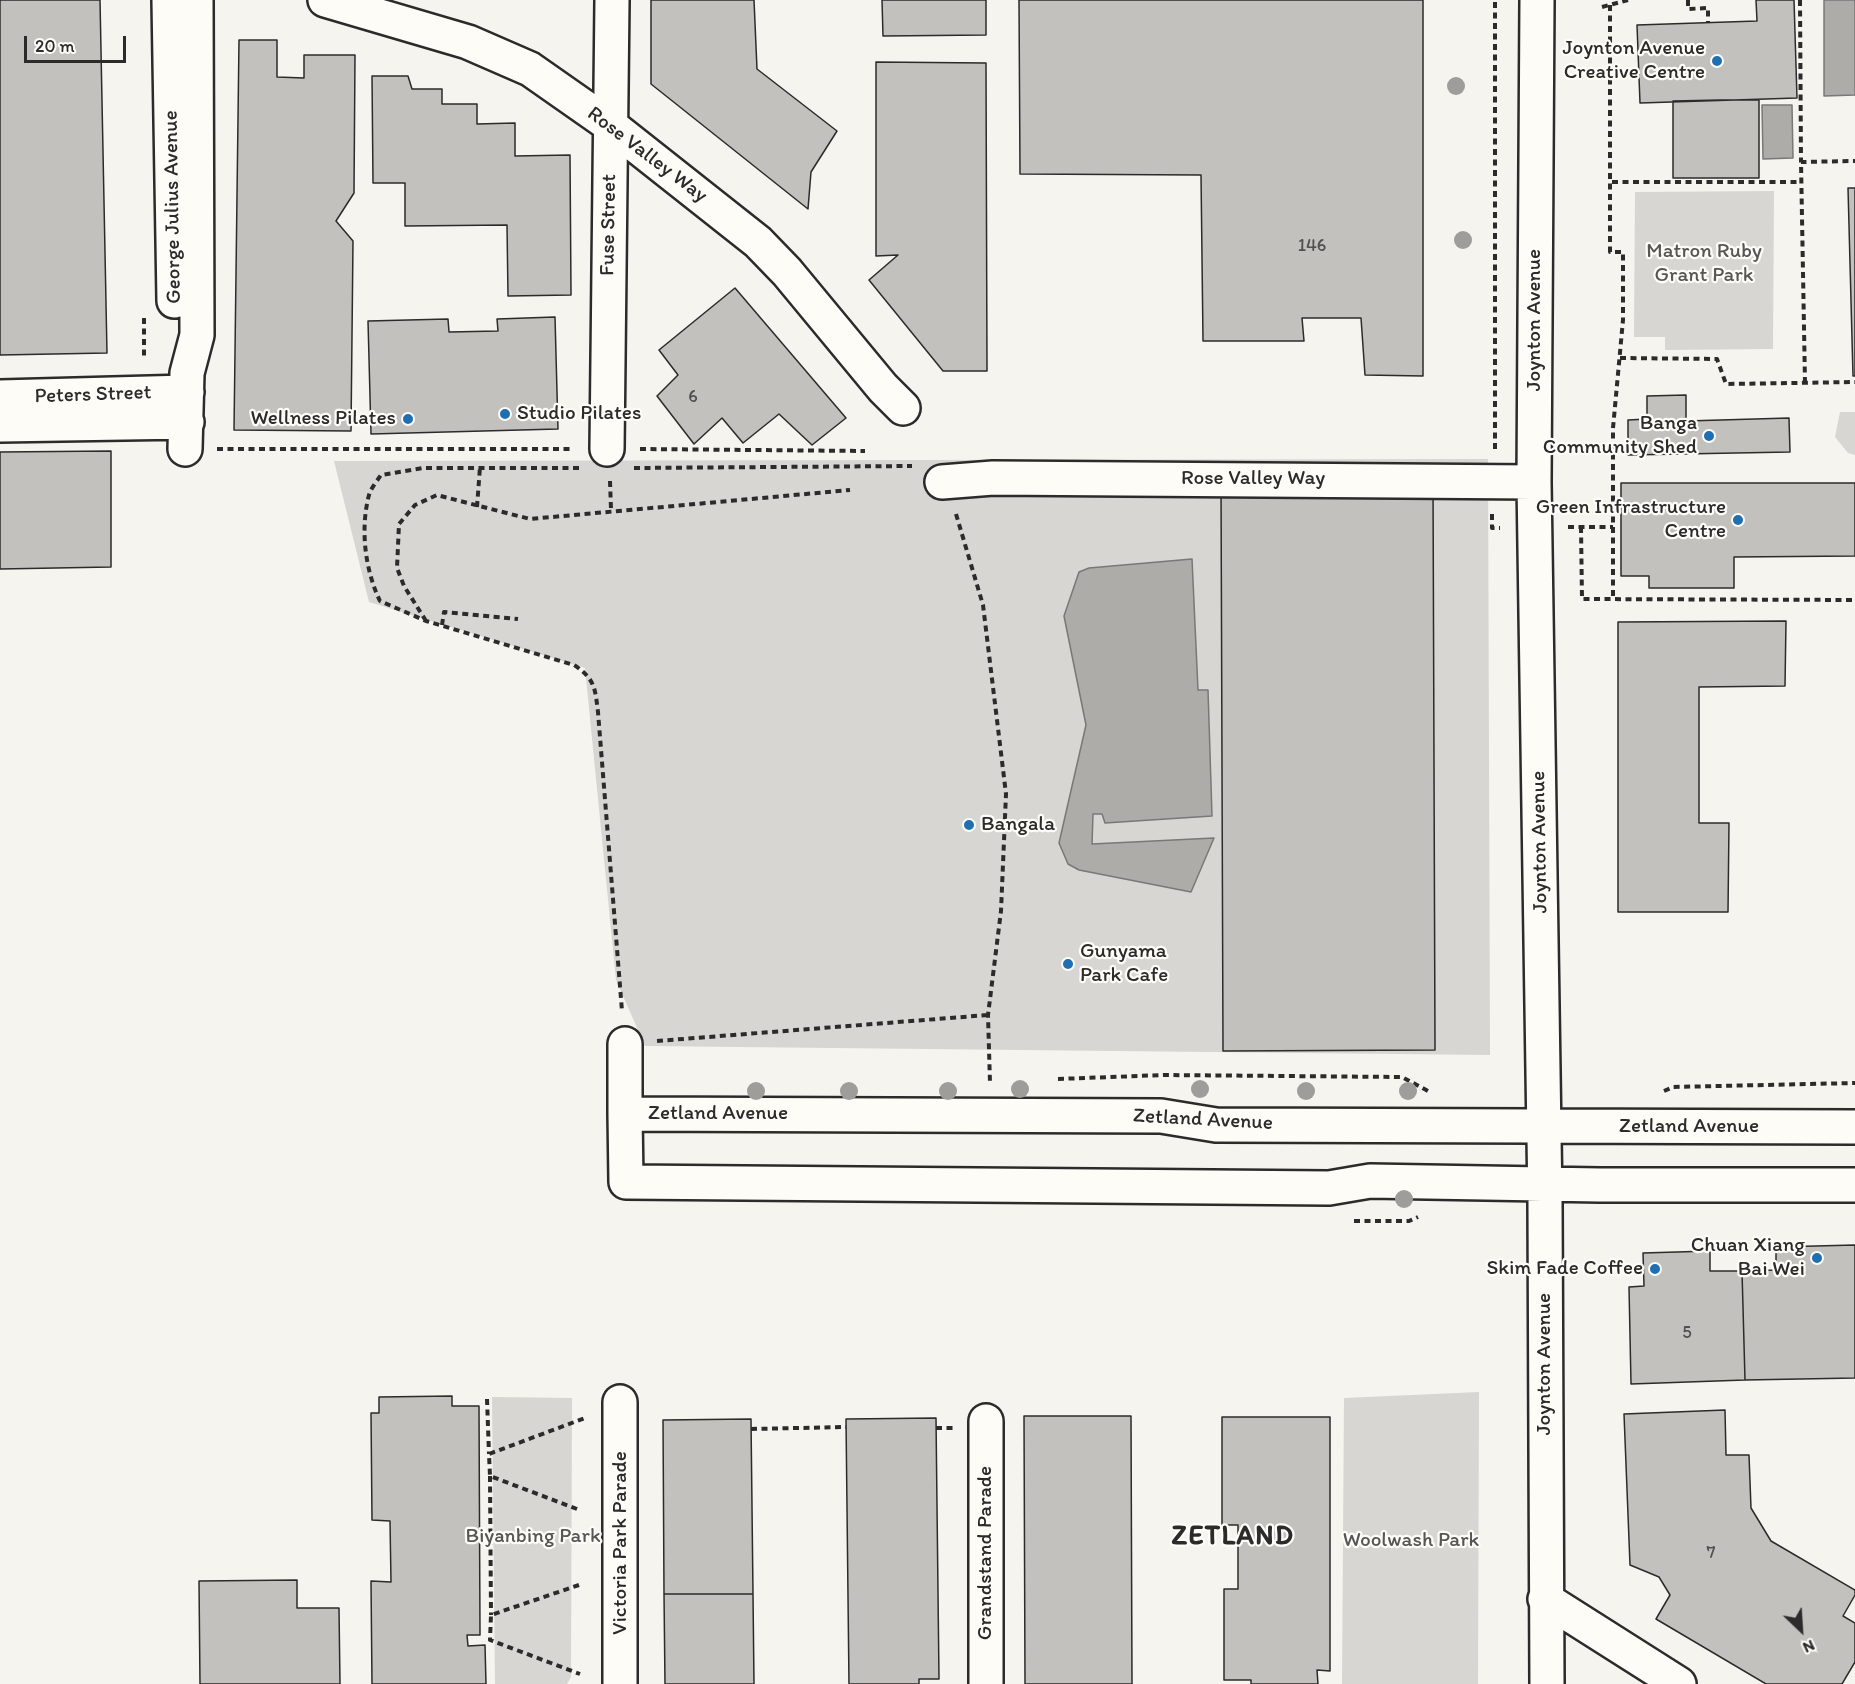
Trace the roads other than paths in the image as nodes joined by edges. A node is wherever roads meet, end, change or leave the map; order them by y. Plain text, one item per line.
1 (169, 0) edge
2 (196, 0) edge
3 (325, 0) edge
4 (612, 0) edge
5 (1537, 0) edge
6 (184, 42) junction
7 (610, 125) junction
8 (0, 397) edge
9 (903, 408) dead end
10 (186, 409) junction
11 (0, 425) edge
12 (609, 466) road end
13 (957, 481) road end
14 (1534, 482) junction
15 (625, 1044) road end
16 (625, 1114) junction
17 (1543, 1126) junction
18 (1855, 1127) edge
19 (1544, 1183) junction
20 (1855, 1185) edge
21 (620, 1402) dead end
22 (986, 1421) dead end
23 (1545, 1599) junction
24 (620, 1684) edge
25 (986, 1684) edge
26 (1546, 1684) edge
27 (1679, 1684) edge

1 - 6 street, George Julius Avenue
2 - 6 street, George Julius Avenue
3 - 7 street, Rose Valley Way
4 - 7 street, Fuse Street
5 - 14 street, Joynton Avenue
6 - 10 street, George Julius Avenue
7 - 9 street, Rose Valley Way
7 - 12 street, Fuse Street
8 - 10 street, Peters Street
10 - 11 street, Peters Street
13 - 14 street, Rose Valley Way
14 - 17 street, Joynton Avenue
15 - 16 street
16 - 17 street, Zetland Avenue
16 - 19 street, Zetland Avenue
17 - 18 street, Zetland Avenue
17 - 19 street, Joynton Avenue
19 - 20 street, Zetland Avenue
19 - 23 street, Joynton Avenue
21 - 24 street, Victoria Park Parade
22 - 25 street, Grandstand Parade
23 - 26 street, Joynton Avenue
23 - 27 street

